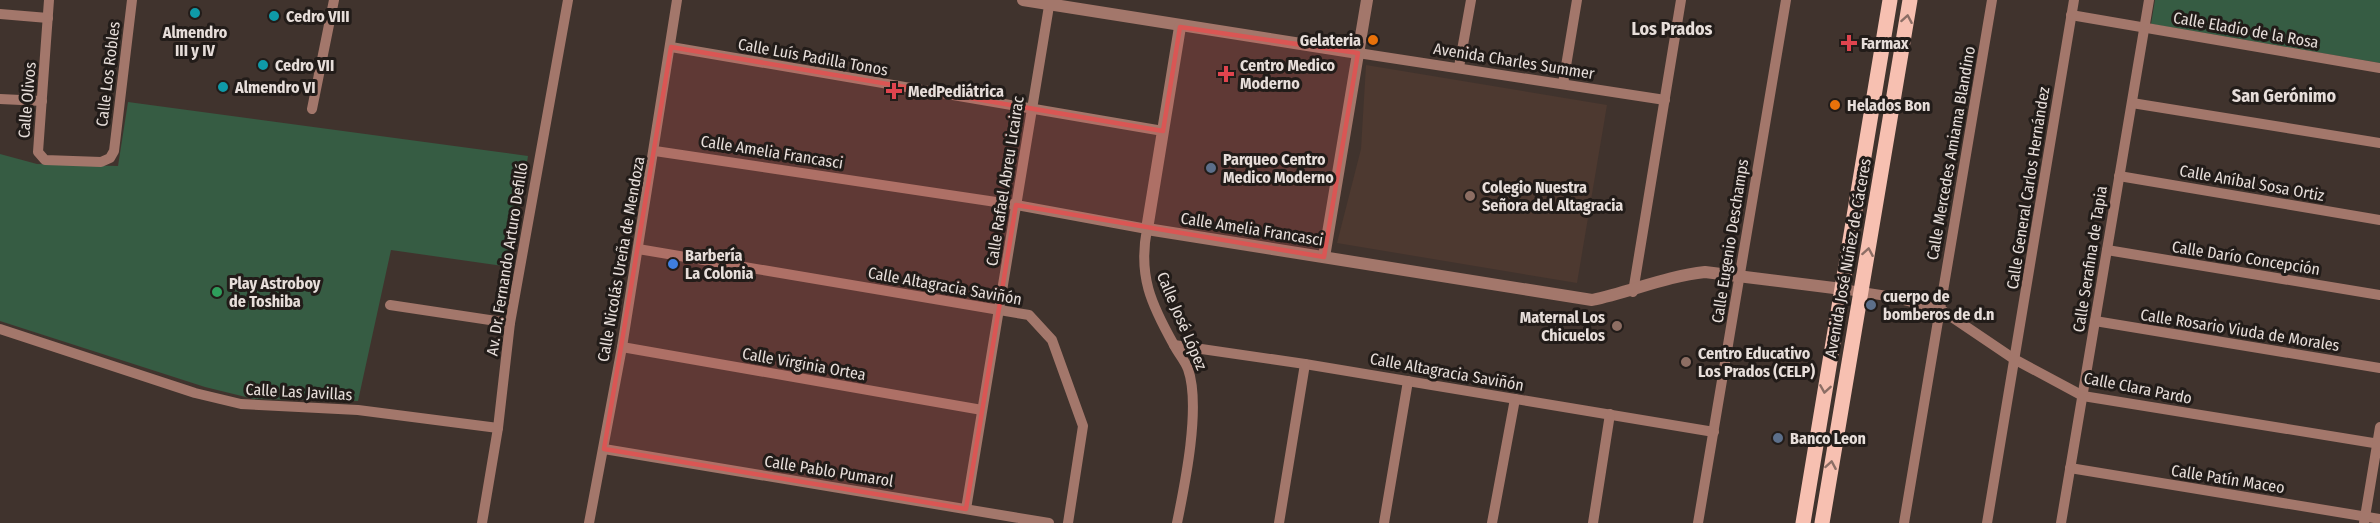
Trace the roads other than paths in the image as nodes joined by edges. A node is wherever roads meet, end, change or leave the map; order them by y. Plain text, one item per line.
1 (50, 0) edge
2 (132, 0) edge
3 (334, 0) edge
4 (568, 0) edge
5 (677, 0) edge
6 (1023, 0) edge
7 (1367, 0) edge
8 (1471, 0) edge
9 (1577, 0) edge
10 (1681, 0) edge
11 (1786, 0) edge
12 (1890, 0) edge
13 (1910, 0) edge
14 (1992, 0) edge
15 (2074, 0) edge
16 (2149, 0) edge
17 (1050, 2) edge
18 (0, 14) edge
19 (2071, 15) junction
20 (48, 18) junction
21 (1180, 27) junction
22 (2144, 28) junction
23 (670, 47) junction
24 (1358, 53) junction
25 (1459, 68) junction
26 (2380, 68) edge
27 (1563, 84) junction
28 (0, 99) edge
29 (1665, 100) junction
30 (42, 101) junction
31 (2132, 103) junction
32 (312, 109) dead end
33 (1032, 110) junction
34 (1163, 131) junction
35 (2380, 143) edge
36 (114, 151) joint
37 (655, 151) junction
38 (2119, 176) junction
39 (1016, 206) junction
40 (2380, 220) edge
41 (1147, 228) junction
42 (638, 249) junction
43 (2107, 250) junction
44 (1324, 257) junction
45 (1740, 276) junction
46 (1842, 290) junction
47 (1633, 292) junction
48 (1861, 293) junction
49 (2380, 295) edge
50 (390, 304) dead end
51 (1940, 309) junction
52 (999, 310) junction
53 (2095, 321) junction
54 (510, 323) junction
55 (0, 329) edge
56 (1174, 345) junction
57 (622, 347) junction
58 (2014, 359) junction
59 (1305, 364) junction
60 (2380, 368) edge
61 (1408, 381) junction
62 (2083, 396) junction
63 (1515, 399) junction
64 (982, 410) junction
65 (1610, 414) junction
66 (2380, 427) edge
67 (498, 428) junction
68 (1714, 432) junction
69 (2379, 444) edge
70 (604, 449) junction
71 (2070, 468) junction
72 (966, 509) junction
73 (2380, 519) edge
74 (2365, 520) edge
75 (1068, 522) edge
76 (482, 523) edge
77 (589, 523) edge
78 (1049, 523) edge
79 (1177, 523) edge
80 (1279, 523) edge
81 (1384, 523) edge
82 (1492, 523) edge
83 (1593, 523) edge
84 (1698, 523) edge
85 (1803, 523) edge
86 (1822, 523) edge
87 (1904, 523) edge
88 (1987, 523) edge
89 (2061, 523) edge

1 - 20 street, Calle Olivos
2 - 36 street, Calle Los Robles
3 - 32 street
4 - 54 street, Av. Dr. Fernando Arturo Defilló
5 - 23 street, Calle Nicolás Ureña de Mendoza
6 - 17 street
7 - 24 street
8 - 25 street
9 - 27 street
10 - 29 street
11 - 45 street, Calle Eugenio Deschamps
12 - 46 main road, Avenida José Núñez de Cáceres
48 -> 13 main road, Avenida José Núñez de Cáceres
14 - 51 street, Calle Mercedes Amiama Blandino
15 - 19 street, Calle General Carlos Hernández
16 - 22 street, Calle Serafina de Tapia
17 - 21 street
17 - 33 street, Calle Rafael Abreu Licairac
18 - 20 street
19 - 22 street, Calle Eladio de la Rosa
19 - 58 street, Calle General Carlos Hernández
20 - 30 street, Calle Olivos
21 - 24 street
21 - 34 street, Calle José López
22 - 26 street, Calle Eladio de la Rosa
22 - 31 street, Calle Serafina de Tapia
23 - 33 street, Calle Luís Padilla Tonos
23 - 37 street, Calle Nicolás Ureña de Mendoza
24 - 25 street, Avenida Charles Summer
24 - 44 street
25 - 27 street, Avenida Charles Summer
27 - 29 street, Avenida Charles Summer
28 - 30 street
29 - 47 street
30 - 36 street, Calle Olivos
31 - 35 street
31 - 38 street, Calle Serafina de Tapia
33 - 34 street, Calle Luís Padilla Tonos
33 - 39 street, Calle Rafael Abreu Licairac
34 - 41 street, Calle José López
37 - 39 street, Calle Amelia Francasci
37 - 42 street, Calle Nicolás Ureña de Mendoza
38 - 40 street, Calle Aníbal Sosa Ortiz
38 - 43 street, Calle Serafina de Tapia
39 - 41 street, Calle Amelia Francasci
39 - 52 street, Calle Rafael Abreu Licairac
41 - 44 street, Calle Amelia Francasci
41 - 56 street, Calle José López
42 - 52 street, Calle Altagracia Saviñón
42 - 57 street, Calle Nicolás Ureña de Mendoza
43 - 49 street, Calle Darío Concepción
43 - 53 street, Calle Serafina de Tapia
44 - 47 street, Calle Amelia Francasci
45 - 46 street, Calle Amelia Francasci
45 - 47 street, Calle Amelia Francasci
45 - 68 street, Calle Eugenio Deschamps
46 - 48 street, Calle Clara Pardo
46 -> 85 main road, Avenida José Núñez de Cáceres
48 - 51 street, Calle Clara Pardo
86 -> 48 main road, Avenida José Núñez de Cáceres
50 - 54 street
51 - 58 street, Calle Clara Pardo
51 - 87 street, Calle Mercedes Amiama Blandino
52 - 64 street, Calle Rafael Abreu Licairac
52 - 75 street, Calle Altagracia Saviñón
53 - 60 street, Calle Rosario Viuda de Morales
53 - 62 street, Calle Serafina de Tapia
54 - 67 street, Av. Dr. Fernando Arturo Defilló
55 - 67 street, Calle Las Javillas
56 - 59 street, Calle Altagracia Saviñón
56 - 79 street, Calle José López
57 - 64 street, Calle Virginia Ortea
57 - 70 street, Calle Nicolás Ureña de Mendoza
58 - 62 street, Calle Clara Pardo
58 - 88 street, Calle General Carlos Hernández
59 - 61 street, Calle Altagracia Saviñón
59 - 80 street
61 - 63 street, Calle Altagracia Saviñón
61 - 81 street
62 - 69 street, Calle Clara Pardo
62 - 71 street, Calle Serafina de Tapia
63 - 65 street, Calle Altagracia Saviñón
63 - 82 street
64 - 72 street, Calle Rafael Abreu Licairac
65 - 68 street, Calle Altagracia Saviñón
65 - 83 street
66 - 69 street
67 - 76 street, Av. Dr. Fernando Arturo Defilló
68 - 84 street, Calle Eugenio Deschamps
69 - 74 street
70 - 72 street, Calle Pablo Pumarol
70 - 77 street, Calle Nicolás Ureña de Mendoza
71 - 74 street, Calle Patín Maceo
71 - 89 street, Calle Serafina de Tapia
72 - 78 street, Calle Pablo Pumarol
73 - 74 street, Calle Patín Maceo

